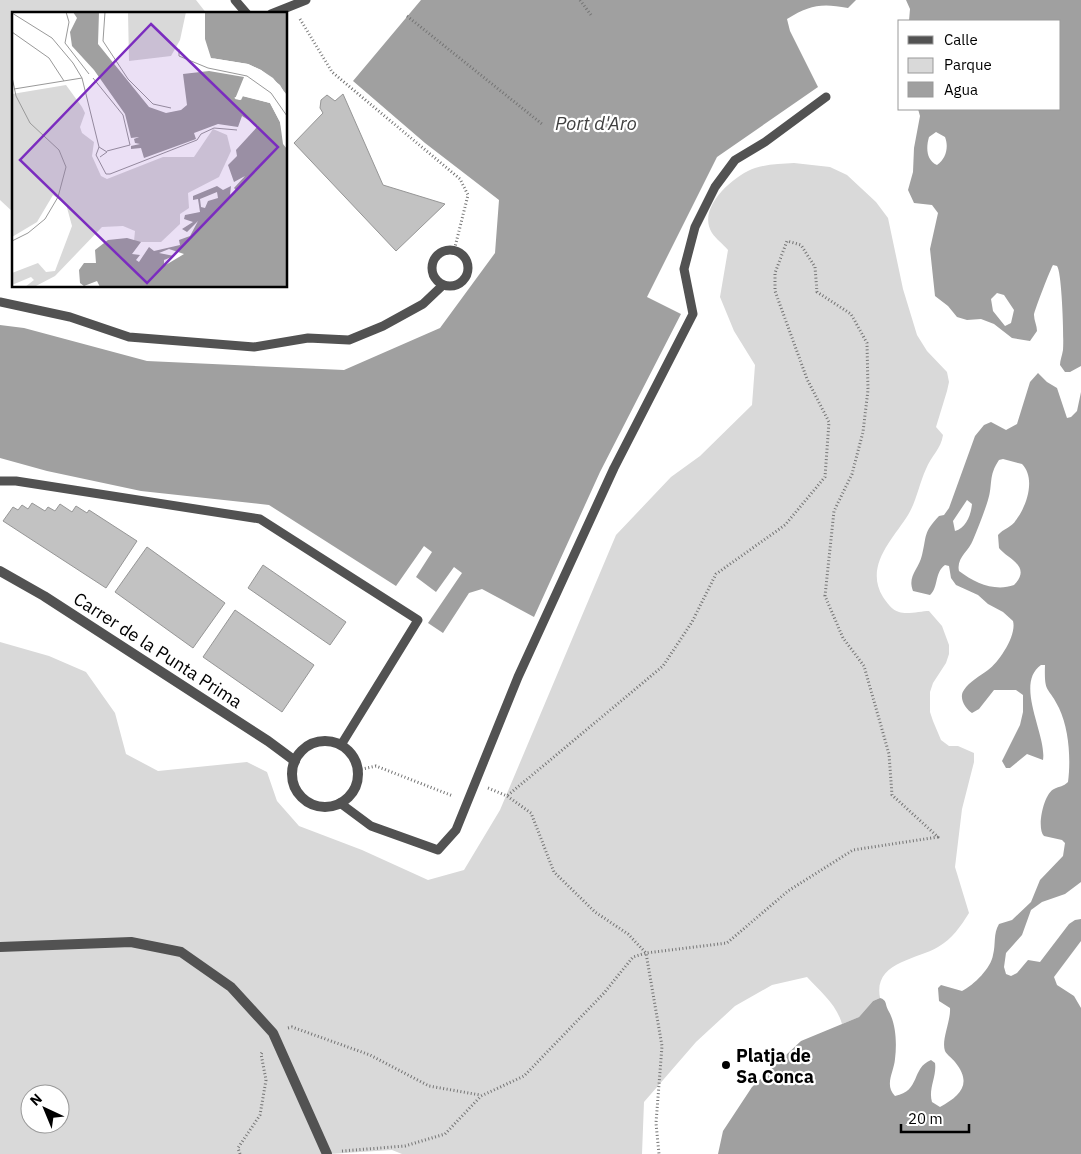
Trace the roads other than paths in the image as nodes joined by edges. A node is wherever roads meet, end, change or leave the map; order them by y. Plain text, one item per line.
1 (235, 0) edge
2 (306, 0) edge
3 (246, 12) edge
4 (276, 12) edge
5 (826, 97) dead end
6 (443, 285) junction
7 (0, 302) edge
8 (0, 481) edge
9 (0, 571) edge
10 (341, 745) junction
11 (295, 760) junction
12 (340, 803) junction
13 (0, 947) edge
14 (326, 1153) edge

1 - 3 lane
2 - 4 lane
5 - 12 lane
6 - 6 lane
6 - 7 lane
8 - 10 lane
9 - 11 street, Carrer de la Punta Prima
10 - 11 street
10 - 12 street
11 - 12 street
13 - 14 street

